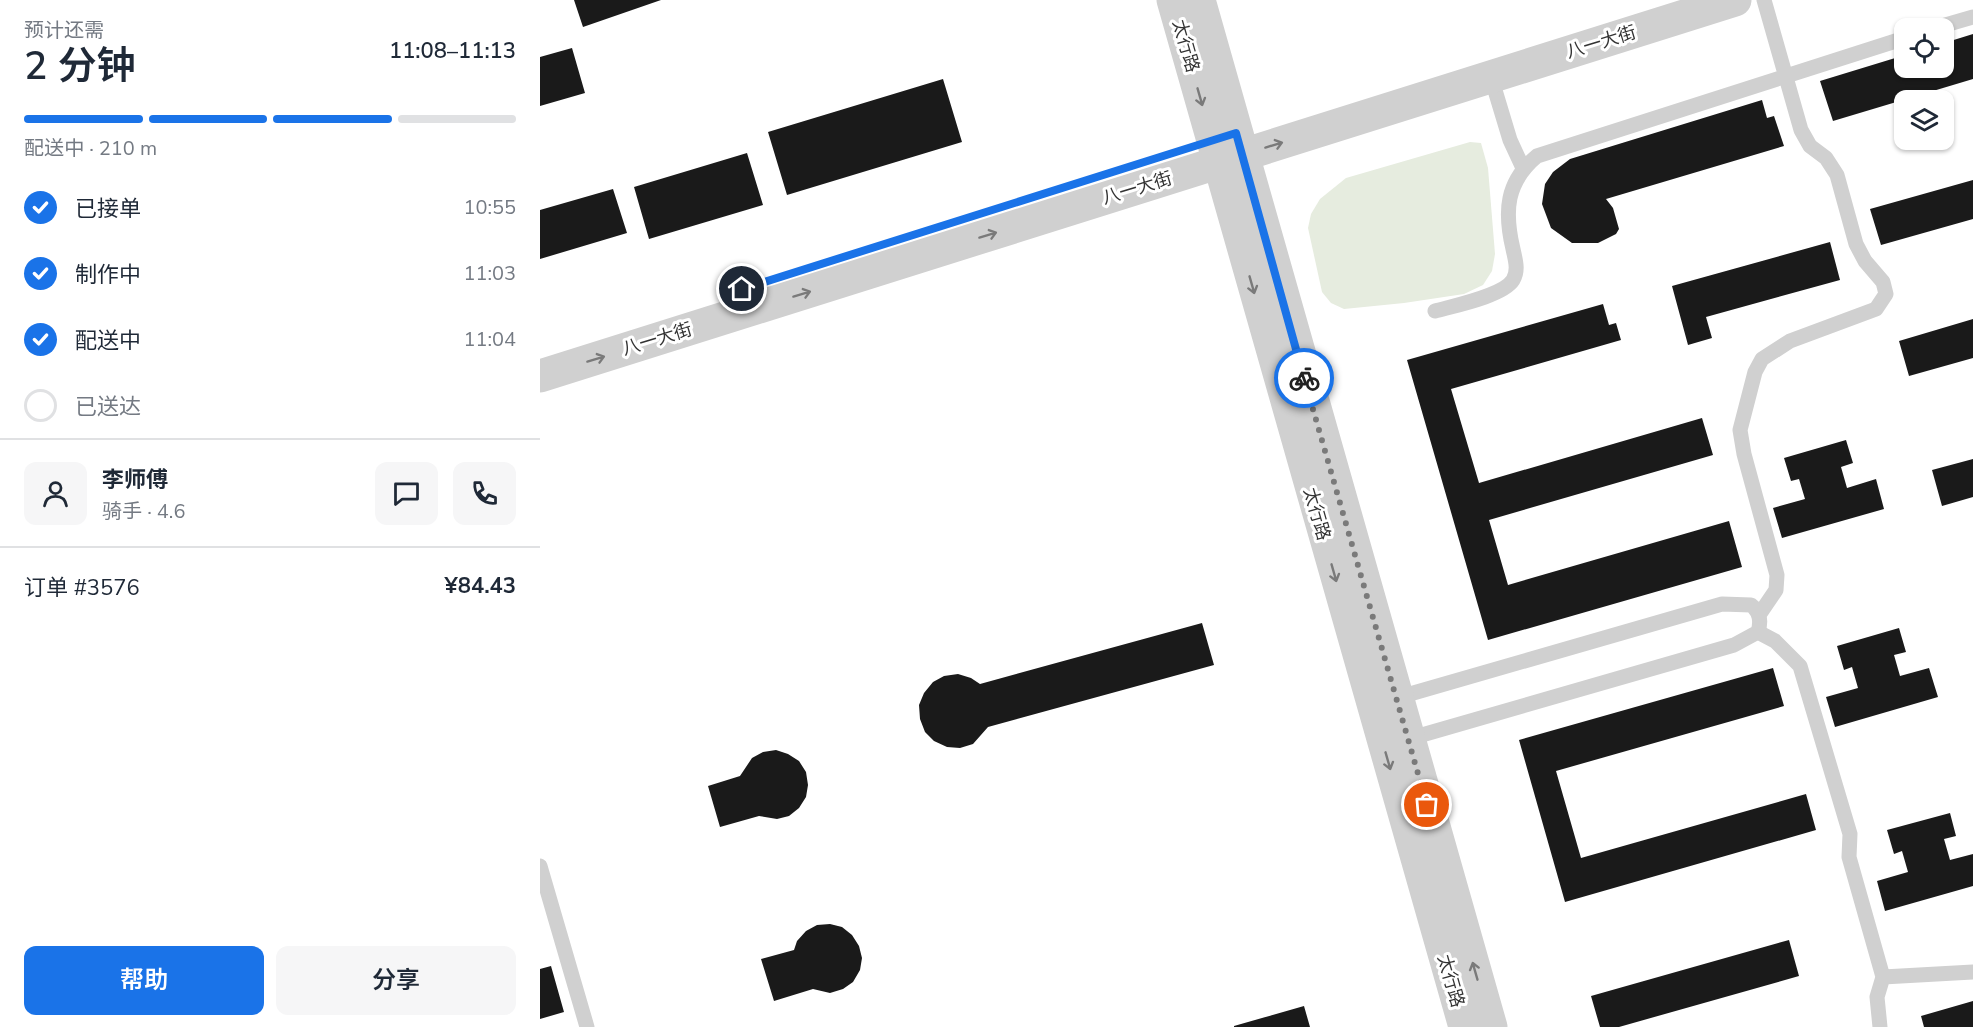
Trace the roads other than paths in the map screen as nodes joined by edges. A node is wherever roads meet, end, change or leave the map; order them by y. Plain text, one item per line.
1 (1173, 0) edge
2 (1199, 0) edge
3 (1660, 0) edge
4 (1735, 0) edge
5 (1764, 0) edge
6 (1973, 17) edge
7 (1954, 22) edge
8 (1894, 41) edge
9 (1785, 75) junction
10 (1491, 76) junction
11 (1227, 148) junction
12 (1523, 168) junction
13 (1435, 311) dead end
14 (540, 353) edge
15 (540, 376) edge
16 (1759, 615) junction
17 (1758, 632) junction
18 (1396, 698) junction
19 (1408, 739) junction
20 (540, 866) edge
21 (1973, 972) edge
22 (1884, 977) junction
23 (587, 1027) edge
24 (1465, 1027) edge
25 (1491, 1027) edge
26 (1880, 1027) edge

1 -> 11 street, 太行路
2 - 11 street, 太行路
3 - 11 street, 八一大街
4 - 10 street, 八一大街
5 - 9 lane
6 - 7 lane
8 - 9 lane
9 - 12 lane
9 - 16 lane
11 -> 10 street, 八一大街
10 - 12 lane
11 - 14 street, 八一大街
15 -> 11 street, 八一大街
11 - 18 street, 太行路
11 -> 24 street, 太行路
12 - 13 lane
16 - 17 lane
16 - 18 lane
17 - 19 lane
17 - 22 lane
18 - 19 street, 太行路
25 -> 19 street, 太行路
20 - 23 lane
21 - 22 lane
22 - 26 lane

